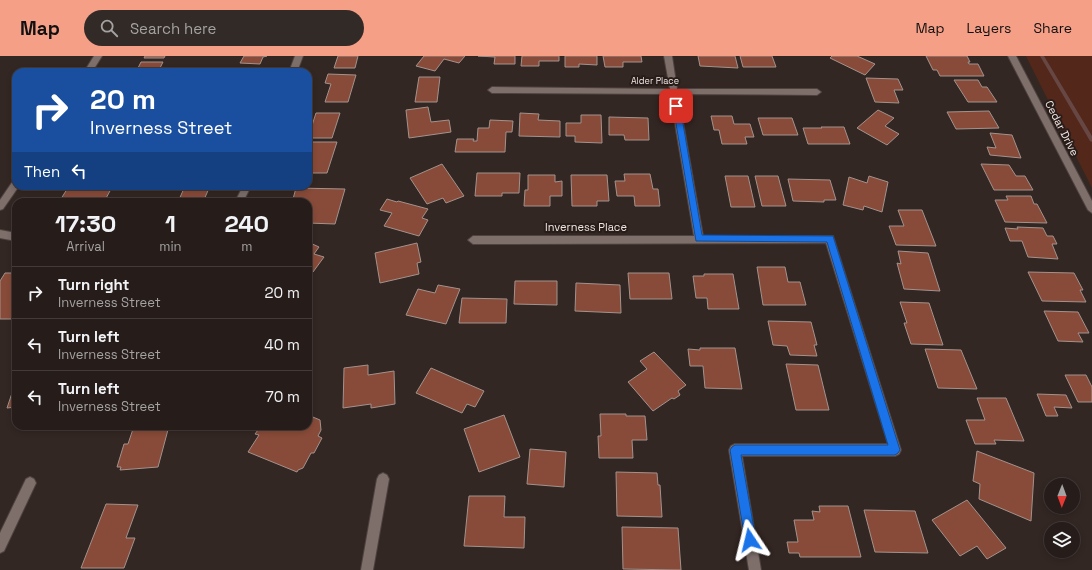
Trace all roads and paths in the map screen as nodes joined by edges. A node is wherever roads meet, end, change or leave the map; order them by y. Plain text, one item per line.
1 (98, 56) edge
2 (299, 56) edge
3 (668, 56) edge
4 (1012, 56) edge
5 (90, 68) edge
6 (294, 68) edge
7 (492, 90) dead end
8 (674, 91) junction
9 (817, 92) dead end
10 (12, 189) edge
11 (0, 207) edge
12 (1092, 210) edge
13 (0, 234) edge
14 (12, 236) edge
15 (699, 239) junction
16 (473, 240) dead end
17 (383, 479) dead end
18 (30, 483) dead end
19 (0, 547) edge
20 (367, 570) edge
21 (756, 570) edge

1 - 5 street
2 - 6 street
3 - 8 street
4 - 12 street, Cedar Drive
7 - 8 street, Alder Place
8 - 9 street, Alder Place
8 - 15 street
10 - 11 street
13 - 14 street
15 - 16 street, Inverness Place
15 - 21 street, Inverness Place
17 - 20 street
18 - 19 street

